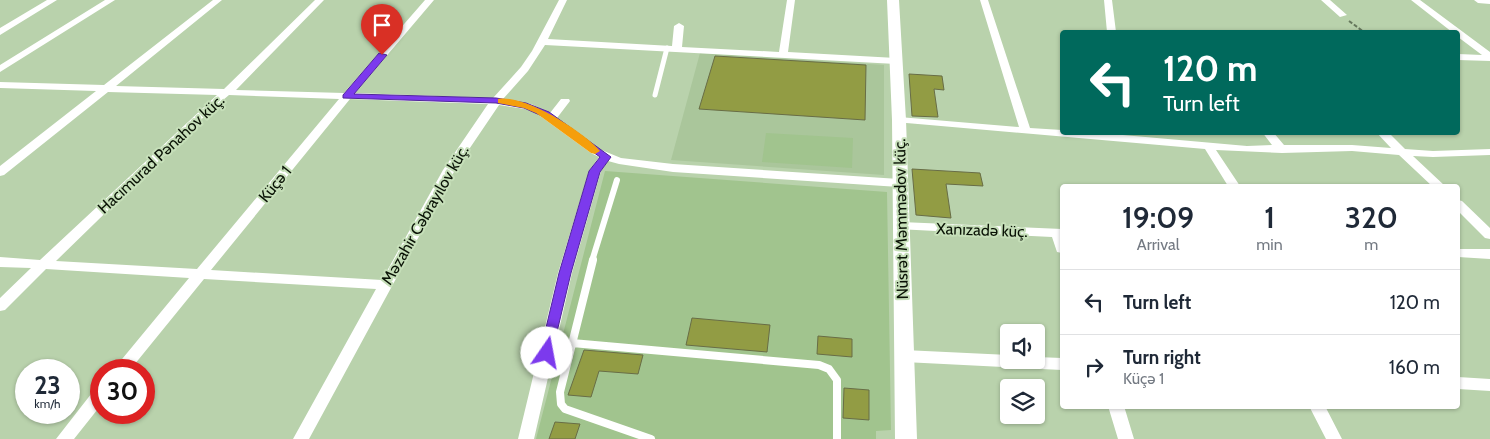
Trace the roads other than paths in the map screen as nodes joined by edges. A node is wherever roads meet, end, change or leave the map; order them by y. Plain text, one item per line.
1 (53, 0) edge
2 (111, 0) edge
3 (218, 0) edge
4 (320, 0) edge
5 (430, 0) edge
6 (562, 0) edge
7 (791, 0) edge
8 (893, 0) edge
9 (984, 0) edge
10 (1108, 0) edge
11 (1324, 0) edge
12 (1415, 0) edge
13 (1478, 0) edge
14 (1490, 1) edge
15 (1342, 15) road end
16 (679, 26) dead end
17 (1112, 30) edge
18 (1453, 30) edge
19 (0, 32) edge
20 (1460, 35) edge
21 (542, 42) junction
22 (672, 48) junction
23 (783, 55) junction
24 (1460, 57) edge
25 (1490, 57) edge
26 (896, 61) junction
27 (0, 69) edge
28 (0, 85) edge
29 (107, 89) junction
30 (226, 92) junction
31 (655, 95) dead end
32 (346, 96) junction
33 (496, 101) junction
34 (565, 101) dead end
35 (551, 118) junction
36 (899, 120) junction
37 (1026, 131) junction
38 (1060, 133) edge
39 (1103, 135) edge
40 (1270, 135) edge
41 (1384, 135) edge
42 (1142, 137) edge
43 (1209, 147) junction
44 (1282, 150) junction
45 (1402, 152) junction
46 (1490, 152) edge
47 (606, 157) junction
48 (0, 172) edge
49 (617, 180) dead end
50 (899, 183) junction
51 (1233, 184) edge
52 (1436, 184) edge
53 (1460, 206) edge
54 (901, 226) junction
55 (1060, 233) edge
56 (1490, 235) edge
57 (1460, 253) edge
58 (1490, 254) edge
59 (0, 262) edge
60 (46, 264) junction
61 (202, 273) junction
62 (384, 285) junction
63 (0, 306) edge
64 (572, 342) junction
65 (904, 356) junction
66 (130, 359) edge
67 (1060, 364) edge
68 (1460, 383) edge
69 (1490, 385) edge
70 (90, 407) edge
71 (1117, 409) edge
72 (1318, 409) edge
73 (64, 439) edge
74 (301, 439) edge
75 (526, 439) edge
76 (650, 439) edge
77 (837, 439) edge
78 (906, 439) edge
79 (1126, 439) edge
80 (1334, 439) edge

1 - 19 street
2 - 27 street
3 - 29 street
4 - 30 street, Hacımurad Pənahov küç.
5 - 32 street, Küçə 1
6 - 21 street, Məzahir Cəbrayılov küç.
7 - 23 street
8 - 26 street, Nüsrət Məmmədov küç.
9 - 37 street
10 - 17 street
11 - 15 street
12 - 18 street
13 - 14 street
16 - 22 street
20 - 25 street
21 - 22 street
21 - 33 street, Məzahir Cəbrayılov küç.
22 - 23 street
22 - 31 lane
23 - 26 street
24 - 25 street
26 - 36 street, Nüsrət Məmmədov küç.
28 - 29 street
29 - 30 street
29 - 48 street
30 - 32 street
30 - 60 street, Hacımurad Pənahov küç.
32 - 33 street
32 - 61 street, Küçə 1
33 - 35 street
33 - 62 street, Məzahir Cəbrayılov küç.
34 - 35 street
35 - 47 street
36 - 37 street
36 - 50 street, Nüsrət Məmmədov küç.
37 - 38 street
39 - 42 street
40 - 44 street
41 - 45 street
42 - 43 street
43 - 44 street
43 - 51 street
44 - 45 street
45 - 46 street
45 - 52 street
47 - 50 street
47 - 75 street
49 - 64 lane
50 - 54 street, Nüsrət Məmmədov küç.
53 - 56 street
54 - 55 street, Xanızadə küç.
54 - 65 street, Nüsrət Məmmədov küç.
57 - 58 street
59 - 60 street
60 - 61 street
60 - 63 street, Hacımurad Pənahov küç.
61 - 62 street
61 - 66 street, Küçə 1
62 - 74 street, Məzahir Cəbrayılov küç.
64 - 76 lane
64 - 77 lane
65 - 67 street
65 - 78 street, Nüsrət Məmmədov küç.
68 - 69 street
70 - 73 street
71 - 79 street
72 - 80 street

